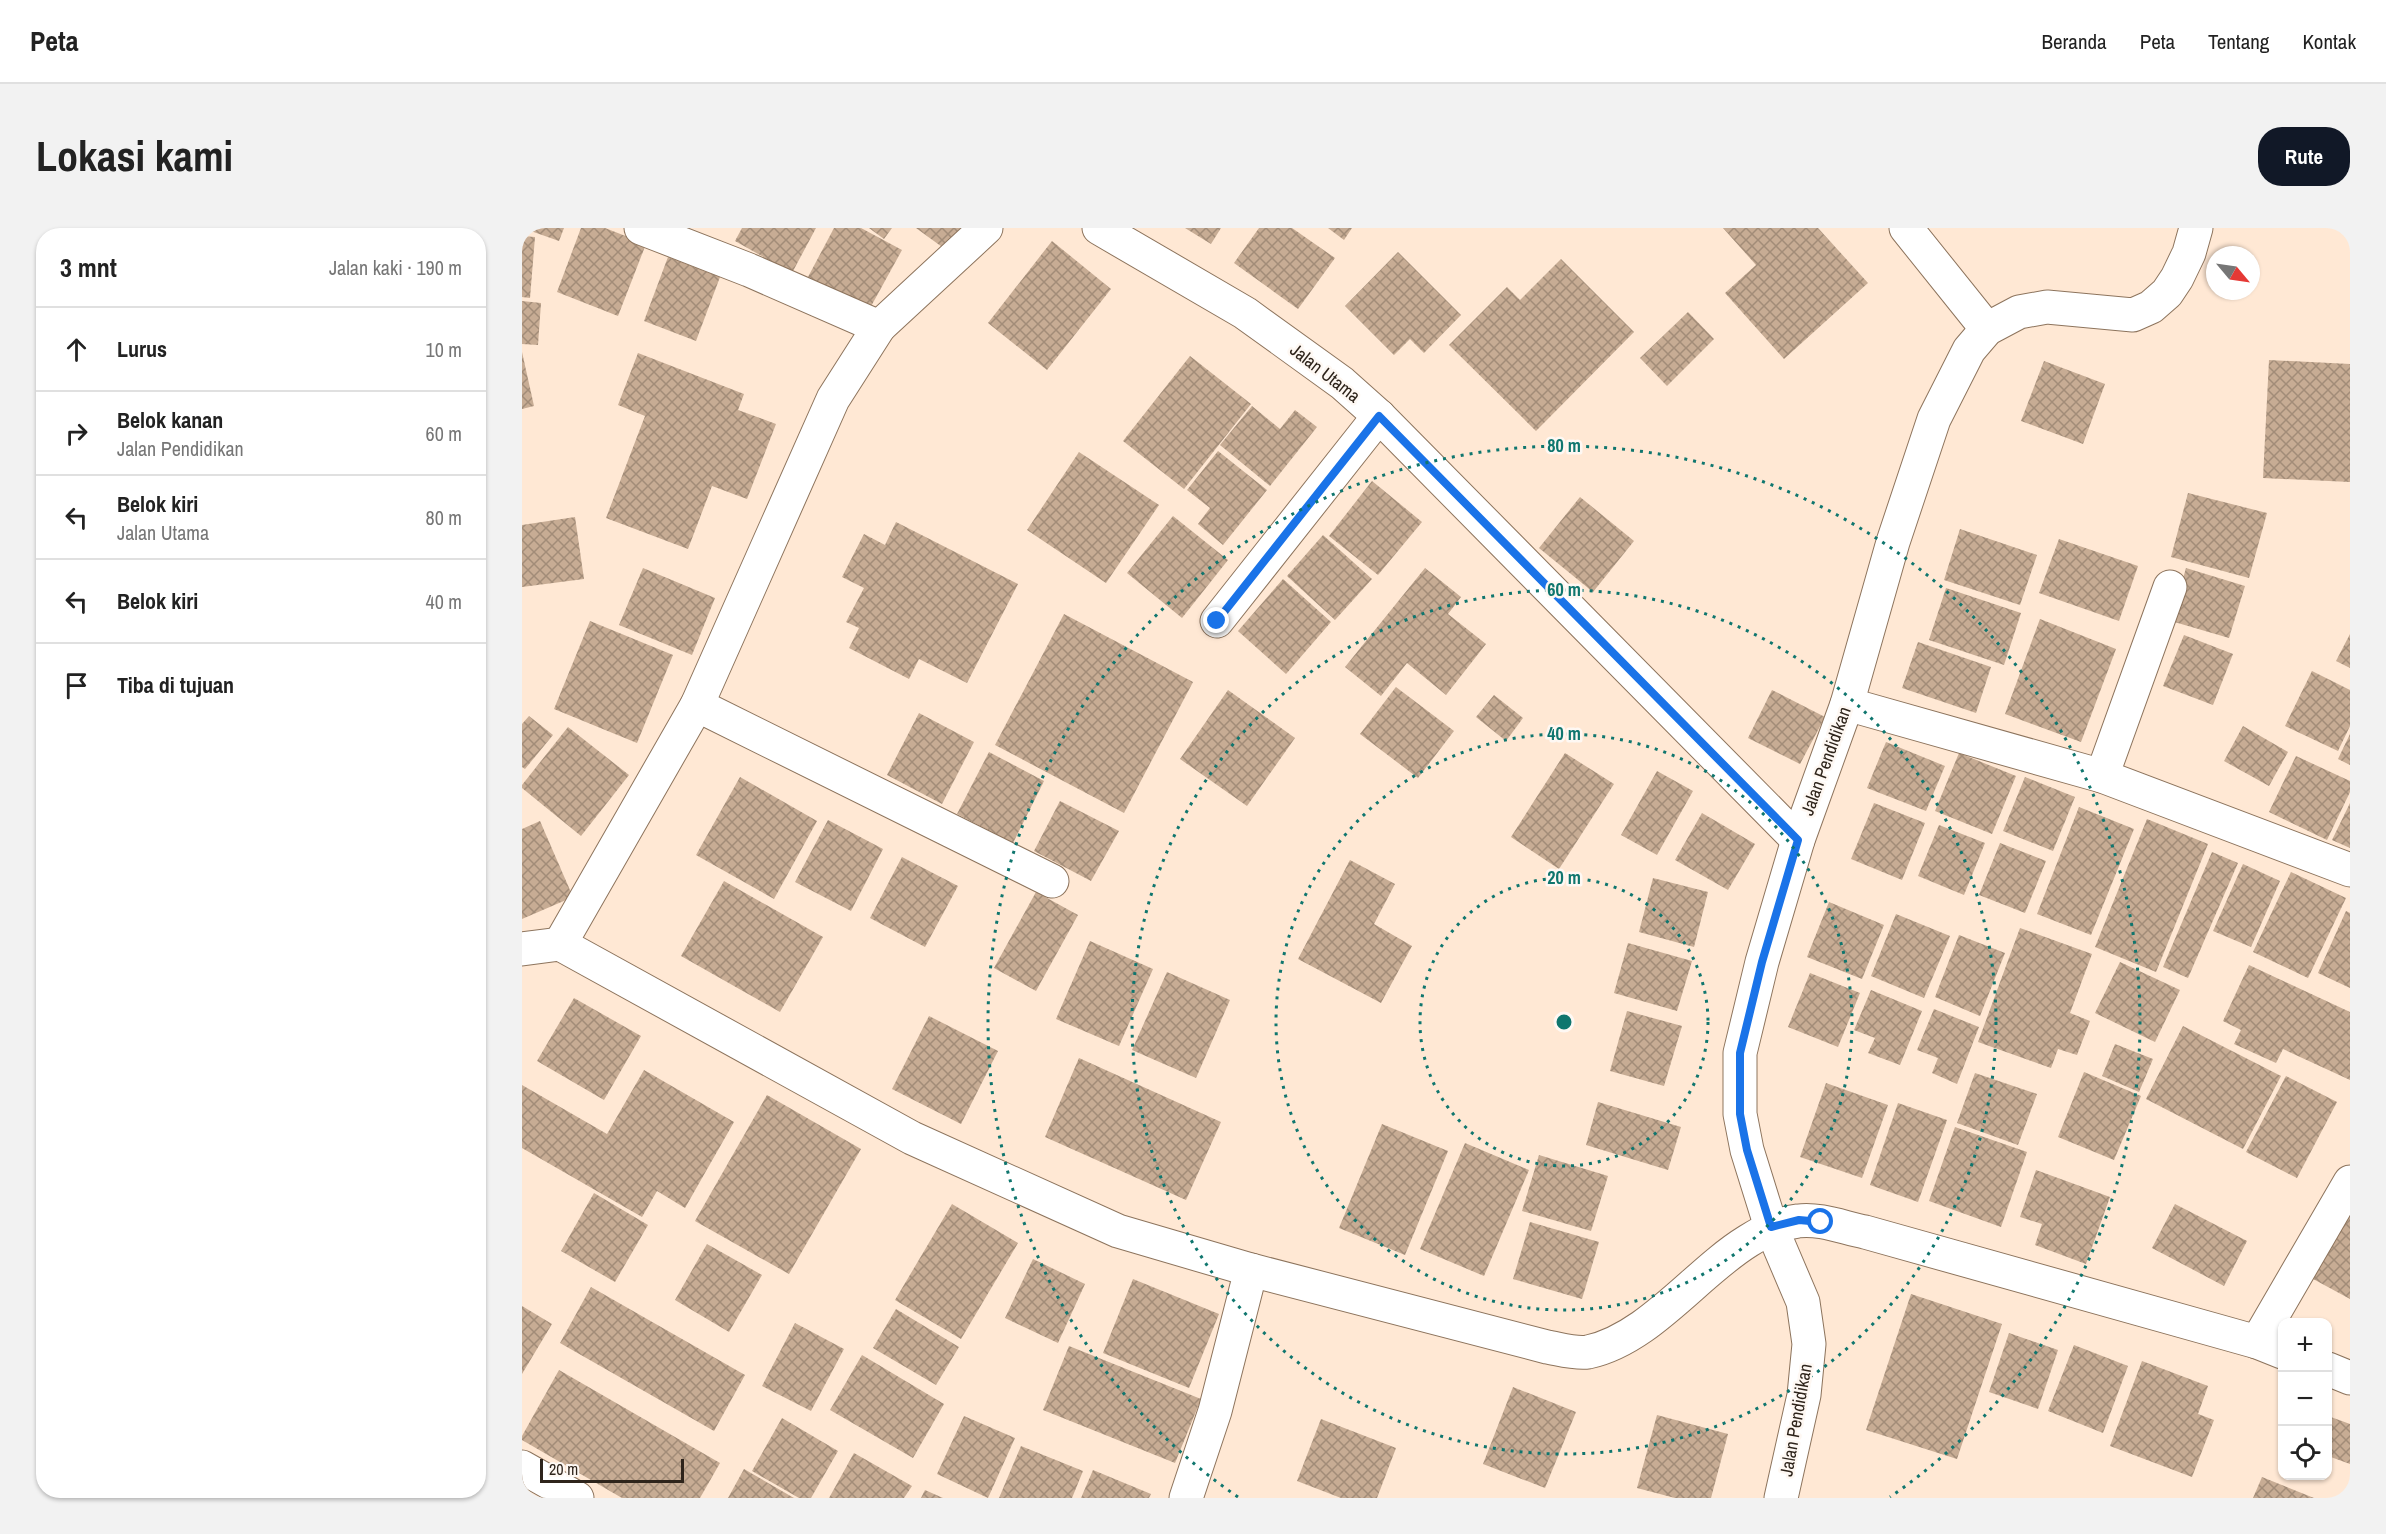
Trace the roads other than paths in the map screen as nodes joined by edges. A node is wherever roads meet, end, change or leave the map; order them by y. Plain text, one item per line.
1 (641, 228) edge
2 (986, 228) edge
3 (1099, 228) edge
4 (1906, 228) edge
5 (2196, 228) edge
6 (879, 327) junction
7 (1987, 329) junction
8 (1379, 416) junction
9 (2170, 587) dead end
10 (1217, 621) dead end
11 (1847, 704) junction
12 (698, 705) junction
13 (2102, 776) junction
14 (1798, 840) junction
15 (2350, 870) edge
16 (1052, 881) dead end
17 (560, 944) junction
18 (522, 949) edge
19 (2349, 1187) edge
20 (1771, 1227) junction
21 (1251, 1270) junction
22 (2270, 1347) edge
23 (2332, 1371) edge
24 (2350, 1378) edge
25 (522, 1467) edge
26 (577, 1498) edge
27 (1186, 1498) edge
28 (1781, 1498) edge

1 - 6 street
2 - 6 street
3 - 8 street, Jalan Utama
4 - 7 street
5 - 7 street, Jalan Pendidikan
6 - 12 street
7 - 11 street, Jalan Pendidikan
8 - 10 street
8 - 14 street, Jalan Utama
9 - 13 street
11 - 13 street
11 - 14 street, Jalan Pendidikan
12 - 16 street
12 - 17 street
13 - 15 street
14 - 20 street, Jalan Pendidikan
17 - 18 street
17 - 21 street
19 - 22 street
20 - 21 street
20 - 22 street
20 - 28 street, Jalan Pendidikan
21 - 27 street
23 - 24 street
25 - 26 street

